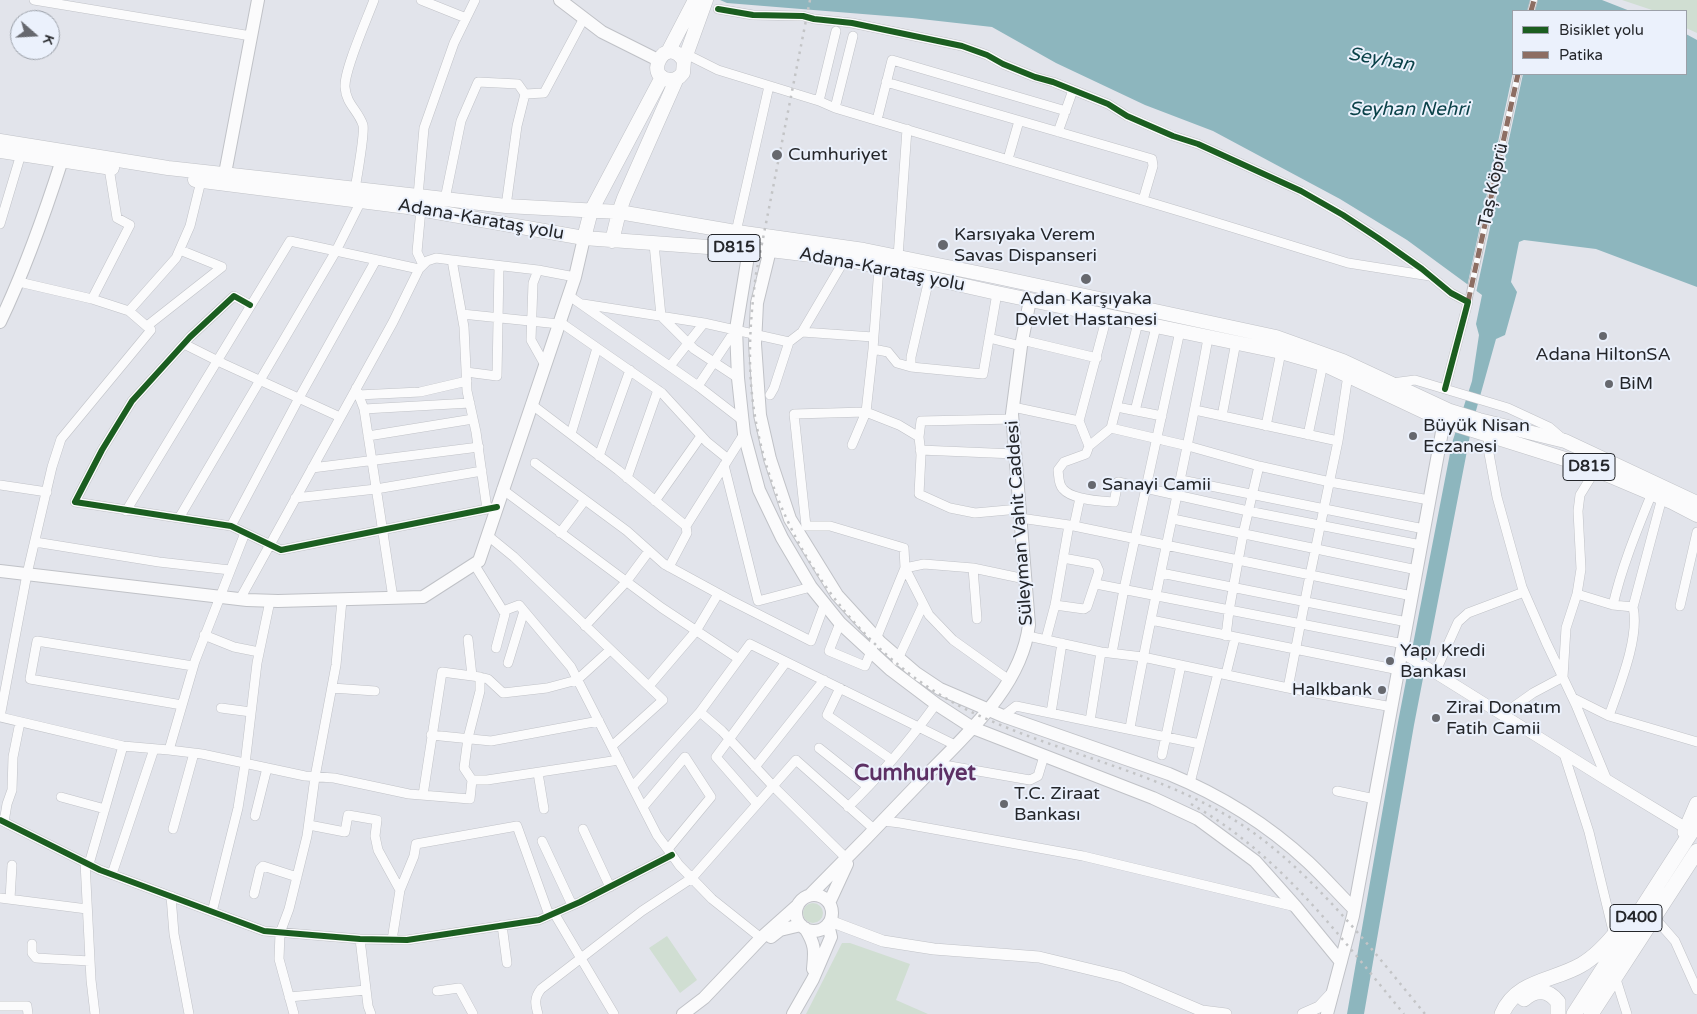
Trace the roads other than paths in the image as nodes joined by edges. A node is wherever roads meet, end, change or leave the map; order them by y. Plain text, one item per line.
1 (34, 0) edge
2 (258, 0) edge
3 (374, 0) edge
4 (421, 0) edge
5 (475, 0) edge
6 (560, 0) edge
7 (695, 0) edge
8 (706, 0) edge
9 (718, 9) dead end
10 (466, 18) junction
11 (584, 18) junction
12 (836, 31) dead end
13 (251, 36) junction
14 (853, 36) dead end
15 (663, 56) junction
16 (685, 57) junction
17 (1518, 75) edge
18 (662, 77) junction
19 (677, 78) junction
20 (886, 82) junction
21 (770, 86) junction
22 (1073, 90) junction
23 (525, 94) junction
24 (819, 101) junction
25 (835, 108) junction
26 (1066, 112) junction
27 (877, 120) junction
28 (1019, 121) junction
29 (907, 129) junction
30 (1058, 132) junction
31 (0, 140) edge
32 (0, 151) edge
33 (21, 154) junction
34 (62, 160) junction
35 (1008, 160) junction
36 (108, 168) junction
37 (224, 179) junction
38 (201, 181) junction
39 (358, 195) junction
40 (445, 199) junction
41 (1143, 200) junction
42 (420, 203) junction
43 (506, 206) junction
44 (591, 211) junction
45 (619, 212) junction
46 (0, 224) edge
47 (736, 232) junction
48 (584, 238) junction
49 (612, 241) junction
50 (654, 244) junction
51 (180, 250) junction
52 (749, 250) junction
53 (770, 250) junction
54 (336, 251) junction
55 (898, 257) junction
56 (845, 259) junction
57 (376, 260) junction
58 (452, 260) junction
59 (499, 266) junction
60 (421, 267) junction
61 (879, 267) junction
62 (538, 270) junction
63 (1431, 276) junction
64 (575, 277) junction
65 (929, 278) junction
66 (19, 282) junction
67 (997, 293) junction
68 (568, 295) junction
69 (92, 299) junction
70 (1469, 299) junction
71 (1030, 300) junction
72 (581, 304) junction
73 (250, 305) junction
74 (129, 311) junction
75 (462, 314) junction
76 (661, 316) junction
77 (1107, 316) junction
78 (497, 317) junction
79 (531, 321) junction
80 (0, 322) edge
81 (559, 323) junction
82 (704, 323) junction
83 (1138, 323) junction
84 (147, 326) junction
85 (1156, 327) junction
86 (736, 329) junction
87 (1180, 331) junction
88 (802, 332) junction
89 (755, 334) junction
90 (873, 337) junction
91 (989, 338) junction
92 (1208, 338) junction
93 (789, 342) junction
94 (1236, 342) junction
95 (1021, 343) junction
96 (184, 344) junction
97 (688, 344) junction
98 (598, 348) junction
99 (873, 349) junction
100 (1281, 352) junction
101 (1096, 358) junction
102 (218, 361) junction
103 (716, 362) junction
104 (545, 364) junction
105 (1323, 364) junction
106 (670, 366) junction
107 (911, 367) junction
108 (630, 370) junction
109 (1348, 375) junction
110 (466, 377) junction
111 (738, 378) junction
112 (260, 380) junction
113 (1391, 384) junction
114 (698, 386) junction
115 (1445, 389) junction
116 (658, 390) junction
117 (357, 392) junction
118 (770, 395) dead end
119 (299, 398) junction
120 (470, 403) junction
121 (531, 404) junction
122 (1117, 407) junction
123 (364, 409) junction
124 (1195, 410) junction
125 (1135, 411) junction
126 (866, 412) junction
127 (1013, 413) junction
128 (340, 416) junction
129 (1162, 416) junction
130 (1222, 416) junction
131 (1448, 418) junction
132 (474, 419) junction
133 (742, 420) junction
134 (1079, 421) junction
135 (1266, 426) junction
136 (1111, 428) junction
137 (1481, 428) junction
138 (571, 434) junction
139 (744, 434) junction
140 (1308, 435) junction
141 (368, 436) junction
142 (702, 436) junction
143 (919, 437) junction
144 (1157, 439) junction
145 (1338, 441) junction
146 (1565, 441) junction
147 (852, 445) dead end
148 (1089, 446) junction
149 (1188, 446) junction
150 (478, 447) junction
151 (920, 450) junction
152 (1015, 454) junction
153 (599, 456) junction
154 (372, 462) junction
155 (726, 462) junction
156 (535, 463) dead end
157 (1259, 466) junction
158 (312, 468) junction
159 (1596, 469) junction
160 (482, 471) junction
161 (628, 478) junction
162 (1181, 480) junction
163 (1330, 482) junction
164 (0, 485) edge
165 (1146, 488) junction
166 (376, 489) junction
167 (502, 490) junction
168 (47, 492) junction
169 (1252, 495) junction
170 (1657, 496) junction
171 (1178, 497) junction
172 (295, 498) junction
173 (1080, 498) junction
174 (585, 500) junction
175 (1429, 500) junction
176 (655, 501) junction
177 (1697, 503) edge
178 (492, 508) junction
179 (1324, 509) junction
180 (126, 511) junction
181 (1248, 511) junction
182 (1020, 513) junction
183 (1697, 515) edge
184 (179, 518) junction
185 (1173, 519) junction
186 (231, 526) junction
187 (686, 526) junction
188 (1072, 526) junction
189 (1321, 526) junction
190 (1424, 529) junction
191 (382, 530) junction
192 (1697, 532) edge
193 (245, 533) junction
194 (560, 533) junction
195 (1243, 534) junction
196 (487, 535) junction
197 (1136, 540) junction
198 (35, 542) junction
199 (270, 545) junction
200 (1421, 545) junction
201 (1167, 546) junction
202 (1315, 549) junction
203 (649, 551) junction
204 (1064, 558) junction
205 (1238, 561) junction
206 (474, 564) junction
207 (669, 567) junction
208 (905, 568) junction
209 (973, 568) junction
210 (230, 570) junction
211 (1417, 570) junction
212 (0, 571) edge
213 (1161, 573) junction
214 (27, 574) junction
215 (1310, 575) junction
216 (1025, 579) junction
217 (626, 582) junction
218 (1096, 584) junction
219 (811, 587) junction
220 (1234, 587) junction
221 (1124, 589) junction
222 (1524, 592) junction
223 (718, 594) junction
224 (1577, 594) junction
225 (219, 596) junction
226 (1156, 596) junction
227 (1412, 596) junction
228 (393, 598) junction
229 (240, 599) junction
230 (342, 600) junction
231 (1305, 600) junction
232 (270, 601) junction
233 (825, 603) junction
234 (923, 604) junction
235 (1055, 605) junction
236 (1613, 605) junction
237 (1680, 606) dead end
238 (1633, 607) junction
239 (503, 611) junction
240 (524, 611) junction
241 (1228, 611) junction
242 (977, 619) dead end
243 (1151, 620) junction
244 (1408, 622) junction
245 (840, 623) junction
246 (1300, 625) junction
247 (585, 626) junction
248 (696, 631) junction
249 (204, 635) junction
250 (1028, 636) junction
251 (1231, 637) junction
252 (468, 639) dead end
253 (877, 639) junction
254 (1046, 639) junction
255 (1062, 643) junction
256 (496, 648) dead end
257 (1296, 649) junction
258 (610, 650) junction
259 (1404, 650) junction
260 (259, 652) junction
261 (872, 652) junction
262 (1101, 652) junction
263 (1112, 653) junction
264 (1143, 657) junction
265 (898, 658) junction
266 (738, 660) junction
267 (786, 662) junction
268 (508, 663) dead end
269 (1181, 665) junction
270 (193, 666) junction
271 (891, 670) junction
272 (1399, 670) junction
273 (1434, 672) junction
274 (1222, 674) junction
275 (476, 677) junction
276 (1563, 677) junction
277 (577, 680) junction
278 (824, 680) junction
279 (1008, 680) junction
280 (648, 686) junction
281 (332, 688) junction
282 (840, 688) junction
283 (1288, 688) junction
284 (374, 691) dead end
285 (1573, 698) junction
286 (2, 701) edge
287 (936, 704) junction
288 (182, 705) junction
289 (1392, 707) junction
290 (221, 708) dead end
291 (988, 711) junction
292 (251, 712) junction
293 (700, 712) junction
294 (1051, 713) junction
295 (1502, 715) junction
296 (1003, 716) junction
297 (1609, 716) junction
298 (0, 717) edge
299 (1090, 720) junction
300 (599, 721) junction
301 (20, 722) junction
302 (920, 727) junction
303 (973, 728) junction
304 (1130, 728) junction
305 (431, 735) junction
306 (1166, 736) junction
307 (468, 738) junction
308 (730, 739) junction
309 (1697, 741) edge
310 (1200, 744) junction
311 (955, 745) junction
312 (123, 746) junction
313 (612, 746) junction
314 (819, 748) dead end
315 (154, 749) junction
316 (168, 750) junction
317 (194, 753) junction
318 (1564, 754) junction
319 (1162, 755) dead end
320 (1044, 756) junction
321 (619, 760) junction
322 (892, 760) junction
323 (245, 764) junction
324 (938, 764) junction
325 (755, 767) junction
326 (267, 768) junction
327 (538, 772) junction
328 (315, 777) junction
329 (472, 780) junction
330 (1607, 780) junction
331 (1190, 783) junction
332 (633, 786) junction
333 (773, 786) junction
334 (868, 787) junction
335 (1337, 791) dead end
336 (423, 796) junction
337 (61, 797) dead end
338 (1374, 799) junction
339 (757, 804) junction
340 (1697, 804) edge
341 (643, 807) junction
342 (848, 807) junction
343 (105, 809) junction
344 (544, 809) dead end
345 (256, 816) dead end
346 (2, 821) edge
347 (308, 825) junction
348 (1692, 825) edge
349 (173, 829) dead end
350 (583, 829) dead end
351 (875, 830) junction
352 (542, 841) dead end
353 (1697, 851) edge
354 (670, 852) junction
355 (846, 858) junction
356 (87, 863) junction
357 (1697, 863) edge
358 (12, 864) dead end
359 (1670, 866) junction
360 (112, 874) junction
361 (297, 877) junction
362 (692, 878) junction
363 (610, 887) junction
364 (400, 890) junction
365 (1671, 892) junction
366 (254, 894) dead end
367 (810, 895) junction
368 (171, 896) junction
369 (0, 898) edge
370 (10, 899) junction
371 (829, 903) junction
372 (572, 905) junction
373 (798, 905) junction
374 (1296, 907) junction
375 (87, 909) junction
376 (1354, 909) junction
377 (212, 912) junction
378 (552, 914) junction
379 (1654, 917) junction
380 (829, 922) junction
381 (502, 926) junction
382 (803, 927) junction
383 (280, 933) junction
384 (1614, 935) junction
385 (761, 938) junction
386 (360, 939) junction
387 (392, 940) junction
388 (32, 944) dead end
389 (581, 958) junction
390 (743, 958) junction
391 (90, 962) junction
392 (1341, 962) junction
393 (507, 963) dead end
394 (1616, 976) junction
395 (813, 979) junction
396 (366, 990) junction
397 (1697, 990) edge
398 (437, 991) dead end
399 (1333, 991) junction
400 (289, 997) junction
401 (0, 1006) edge
402 (1514, 1006) edge
403 (1204, 1013) edge
404 (28, 1014) edge
405 (95, 1014) edge
406 (189, 1014) edge
407 (294, 1014) edge
408 (371, 1014) edge
409 (473, 1014) edge
410 (538, 1014) edge
411 (614, 1014) edge
412 (683, 1014) edge
413 (793, 1014) edge
414 (1226, 1014) edge
415 (1303, 1014) edge
416 (1327, 1014) edge
417 (1502, 1014) edge
418 (1558, 1014) edge
419 (1574, 1014) edge
420 (1591, 1014) edge
421 (1627, 1014) edge

1 - 13 street
2 - 13 main road
3 - 39 street
4 - 10 street
5 - 10 street
6 - 11 main road
7 - 15 main road
8 - 16 main road
9 - 22 street
10 - 42 street
11 - 15 main road
11 - 23 street
12 - 24 street
13 - 37 main road
14 - 25 street
15 - 16 main road
15 - 18 main road
16 - 19 main road
16 - 21 street
17 - 70 street, Taș Köprü
18 - 19 main road
18 - 44 main road
19 - 45 main road
20 - 26 street
20 - 27 street
20 - 28 street
21 - 24 street
21 - 47 street
22 - 26 street
22 - 63 street
23 - 40 street
23 - 43 street
24 - 25 street
25 - 27 street
26 - 30 street
27 - 29 street
28 - 30 street
28 - 35 street
29 - 35 street
29 - 55 street
30 - 41 street
31 - 37 main road, Adana-Karataş yolu / D815
32 - 33 main road, Adana-Karataş yolu / D815
33 - 34 main road, Adana-Karataş yolu / D815
33 - 46 street
34 - 36 main road, Adana-Karataş yolu / D815
34 - 66 main road
35 - 41 street
36 - 38 main road, Adana-Karataş yolu / D815
36 - 69 street
37 - 38 main road, Adana-Karataş yolu / D815
37 - 39 main road, Adana-Karataş yolu / D815
38 - 51 street
39 - 42 main road, Adana-Karataş yolu / D815
39 - 54 street
40 - 42 main road, Adana-Karataş yolu / D815
40 - 43 main road, Adana-Karataş yolu / D815
41 - 63 street
42 - 48 main road, Adana-Karataş yolu / D815
42 - 60 street
43 - 44 main road, Adana-Karataş yolu / D815
44 - 45 main road, Adana-Karataş yolu / D815
44 - 48 main road
45 - 47 main road, Adana-Karataş yolu / D815
45 - 49 main road
47 - 55 main road, Adana-Karataş yolu / D815
48 - 49 main road, Adana-Karataş yolu / D815
48 - 64 main road
49 - 50 main road, Adana-Karataş yolu / D815
50 - 52 main road, Adana-Karataş yolu / D815
50 - 76 street
51 - 74 street
51 - 84 street
52 - 53 main road, Adana-Karataş yolu / D815
52 - 86 main road
53 - 56 main road, Adana-Karataş yolu / D815
53 - 89 main road
54 - 57 street
54 - 73 street
54 - 112 street
55 - 113 main road, Adana-Karataş yolu / D815
56 - 61 main road, Adana-Karataş yolu / D815
56 - 88 street
57 - 60 street
57 - 119 street
58 - 59 street
58 - 60 street
58 - 75 street
59 - 62 street
59 - 78 street
60 - 117 street
61 - 65 main road, Adana-Karataş yolu / D815
61 - 90 street
62 - 64 street
62 - 79 street
63 - 70 street
64 - 68 main road
65 - 67 main road, Adana-Karataş yolu / D815
65 - 107 street
66 - 69 street
66 - 80 main road
67 - 71 main road, Adana-Karataş yolu / D815
67 - 91 street
68 - 72 street
68 - 81 main road
69 - 74 street
70 - 115 street
71 - 77 main road, Adana-Karataş yolu / D815
71 - 95 main road, Süleyman Vahit Caddesi
72 - 76 street
72 - 106 street
73 - 96 street
73 - 102 street
74 - 84 street
75 - 78 street
75 - 110 street
76 - 82 street
76 - 97 street
77 - 83 main road, Adana-Karataş yolu / D815
77 - 101 street
78 - 79 street
78 - 110 street
79 - 81 street
79 - 104 street
81 - 98 street
81 - 104 main road
82 - 86 street
82 - 97 street
83 - 85 main road, Adana-Karataş yolu / D815
83 - 122 street
84 - 168 street
85 - 87 main road, Adana-Karataş yolu / D815
85 - 125 street
86 - 89 street
86 - 103 street
86 - 111 main road
87 - 92 main road, Adana-Karataş yolu / D815
87 - 129 street
88 - 90 street
88 - 93 street
89 - 93 street
89 - 253 main road
90 - 99 street
91 - 95 street
91 - 107 street
92 - 94 main road, Adana-Karataş yolu / D815
92 - 124 street
93 - 118 street
94 - 100 main road, Adana-Karataş yolu / D815
94 - 130 street
95 - 101 street
95 - 127 main road, Süleyman Vahit Caddesi
96 - 102 street
96 - 180 street
97 - 103 street
97 - 106 street
98 - 108 street
98 - 138 street
99 - 107 street
99 - 126 street
100 - 105 main road, Adana-Karataş yolu / D815
100 - 135 street
101 - 134 street
102 - 112 street
102 - 180 street
103 - 111 street
103 - 114 street
104 - 121 main road
105 - 109 main road, Adana-Karataş yolu / D815
105 - 140 street
106 - 114 street
108 - 116 street
108 - 153 street
109 - 131 main road, Adana-Karataş yolu / D815
109 - 145 street
110 - 117 street
110 - 120 street
111 - 133 main road
112 - 119 street
112 - 184 street
113 - 115 street
113 - 131 main road, Adana-Karataş yolu / D815
114 - 133 street
115 - 146 street
116 - 142 street
116 - 161 street
117 - 123 street
117 - 128 street
119 - 128 street
119 - 186 street
120 - 123 street
120 - 132 street
121 - 138 street
121 - 167 main road
122 - 125 street
122 - 136 street
123 - 141 street
124 - 130 street
124 - 149 street
125 - 129 street
126 - 143 street
126 - 147 street
126 - 208 street
127 - 134 street
127 - 143 street
127 - 152 main road, Süleyman Vahit Caddesi
128 - 158 street
129 - 144 street
130 - 135 street
131 - 137 main road, D815
131 - 175 main road
132 - 141 street
132 - 150 street
133 - 139 main road
134 - 148 street
135 - 140 street
136 - 144 street
136 - 148 street
137 - 146 main road, D815
137 - 159 main road, D815
137 - 222 street
138 - 153 street
139 - 155 street
139 - 219 main road
140 - 145 street
141 - 154 street
142 - 155 street
142 - 176 street
143 - 151 street
144 - 149 street
144 - 165 street
145 - 163 street
146 - 177 main road, D815
148 - 173 street
149 - 157 street
149 - 162 street
150 - 154 street
150 - 160 street
151 - 152 street
151 - 182 street
152 - 182 main road, Süleyman Vahit Caddesi
153 - 161 street
154 - 158 street
154 - 166 street
155 - 187 street
155 - 219 street
156 - 174 street
157 - 163 street
157 - 169 street
158 - 172 street
159 - 170 main road, D815
159 - 224 street
160 - 166 street
160 - 178 street
161 - 176 street
162 - 169 street
162 - 171 street
163 - 175 street
163 - 179 street
164 - 168 street
165 - 171 street
165 - 173 street
165 - 197 street
166 - 172 street
166 - 191 street
167 - 178 main road
167 - 194 street
168 - 198 street
169 - 179 street
169 - 181 street
170 - 183 main road, D815
170 - 236 street
170 - 238 street
171 - 181 street
171 - 185 street
172 - 199 street
173 - 188 street
174 - 194 street
174 - 203 street
175 - 190 main road
176 - 187 street
178 - 191 street
178 - 196 main road
179 - 189 street
179 - 190 street
180 - 184 street
181 - 189 street
181 - 195 street
182 - 188 street
182 - 216 main road, Süleyman Vahit Caddesi
184 - 186 street
185 - 195 street
185 - 201 street
186 - 193 street
187 - 207 street
188 - 197 street
188 - 204 street
189 - 200 street
189 - 202 street
190 - 200 main road
191 - 199 street
191 - 228 street
192 - 237 street
193 - 199 street
193 - 210 street
194 - 217 street
195 - 202 street
195 - 205 street
196 - 206 main road
196 - 247 street
197 - 201 street
197 - 221 street
198 - 210 street
198 - 214 street
199 - 229 street
200 - 211 main road
201 - 205 street
201 - 213 street
202 - 211 street
202 - 215 street
203 - 207 street
203 - 217 street
204 - 218 street
204 - 235 street
205 - 215 street
205 - 220 street
206 - 228 main road
206 - 239 street
207 - 223 street
208 - 209 street
208 - 234 street
208 - 253 street
209 - 216 street
209 - 242 street
210 - 225 street
211 - 227 main road
212 - 214 main road
213 - 220 street
213 - 226 street
214 - 225 main road
214 - 286 street
215 - 227 street
215 - 231 street
216 - 250 main road, Süleyman Vahit Caddesi
217 - 247 street
217 - 248 street
218 - 221 street
218 - 235 street
219 - 233 main road
220 - 231 street
220 - 241 street
221 - 226 street
221 - 263 street
222 - 273 street
222 - 276 street
223 - 233 street
223 - 248 street
224 - 236 street
224 - 276 street
225 - 229 main road
225 - 249 street
226 - 241 street
226 - 243 street
227 - 244 main road
228 - 230 main road
229 - 232 main road
230 - 232 main road
230 - 281 street
231 - 244 street
231 - 246 street
232 - 260 street
233 - 245 main road
234 - 265 street
234 - 279 street
235 - 254 street
236 - 238 street
238 - 297 street
239 - 240 street
239 - 256 street
240 - 268 street
240 - 277 street
241 - 246 street
241 - 251 street
243 - 251 street
243 - 264 street
244 - 259 main road
245 - 261 main road
245 - 261 street
246 - 257 street
246 - 259 street
247 - 258 street
248 - 266 street
248 - 280 street
249 - 260 street
249 - 270 street
250 - 254 street
250 - 279 main road, Süleyman Vahit Caddesi
251 - 257 street
251 - 274 street
252 - 275 street
253 - 261 street
253 - 265 main road
254 - 255 street
255 - 262 street
255 - 294 street
257 - 272 street
257 - 283 street
258 - 277 street
258 - 280 street
259 - 272 main road
259 - 273 street
260 - 292 street
261 - 271 main road
262 - 263 street
262 - 299 street
263 - 264 street
264 - 269 street
264 - 304 street
265 - 271 street
265 - 291 main road
266 - 267 street
266 - 293 street
267 - 278 street
267 - 308 street
269 - 274 street
269 - 306 street
270 - 288 street
270 - 288 street
271 - 287 main road
272 - 289 main road
273 - 295 street
274 - 283 street
274 - 310 street
275 - 277 street
275 - 305 street
275 - 307 street
276 - 285 street
276 - 295 street
277 - 300 street
278 - 282 street
278 - 325 street
279 - 291 main road, Süleyman Vahit Caddesi
280 - 313 street
281 - 284 street
281 - 328 street
282 - 302 street
282 - 322 street
283 - 289 street
285 - 297 street
285 - 330 street
286 - 298 street
287 - 302 street
287 - 303 main road
288 - 316 street
289 - 338 main road
290 - 292 street
291 - 296 main road
291 - 303 main road, Süleyman Vahit Caddesi
292 - 323 street
293 - 308 street
293 - 332 street
294 - 296 street
294 - 299 street
295 - 318 street
296 - 331 main road
297 - 309 street
298 - 301 street
299 - 304 street
300 - 307 street
300 - 313 street
301 - 312 street
301 - 346 street
302 - 311 street
302 - 322 street
303 - 311 main road, Süleyman Vahit Caddesi
303 - 320 main road
304 - 306 street
305 - 307 street
305 - 336 street
306 - 310 street
306 - 319 street
307 - 329 street
308 - 325 street
308 - 339 street
310 - 331 street
311 - 324 main road, Süleyman Vahit Caddesi
312 - 315 street
312 - 343 street
313 - 321 street
314 - 334 street
315 - 316 street
315 - 360 street
316 - 317 street
317 - 323 street
317 - 349 street
318 - 330 street
318 - 384 street
320 - 324 street
320 - 374 main road
321 - 327 street
321 - 332 street
322 - 334 street
323 - 326 street
323 - 377 street
324 - 351 main road, Süleyman Vahit Caddesi
325 - 333 street
326 - 328 street
326 - 345 street
327 - 329 street
327 - 344 street
328 - 336 street
328 - 347 street
329 - 336 street
330 - 348 street
331 - 376 main road
332 - 341 street
333 - 339 street
333 - 342 street
333 - 355 street
334 - 342 street
335 - 338 street
337 - 343 street
338 - 376 main road
339 - 362 street
340 - 348 highway
341 - 354 street
341 - 354 street
342 - 351 street
343 - 356 street
346 - 356 street
347 - 361 street
347 - 364 street
348 - 359 highway
350 - 363 street
351 - 355 main road
351 - 371 main road
351 - 374 street
352 - 372 street
353 - 365 highway, D400
354 - 362 street
354 - 363 street
355 - 367 main road
356 - 360 street
356 - 375 street
357 - 365 highway
358 - 370 street
359 - 384 highway
359 - 419 highway, D400
360 - 368 street
361 - 366 street
361 - 383 street
362 - 385 street
362 - 389 street
363 - 372 street
364 - 378 street
364 - 387 street
365 - 379 highway, D400
367 - 371 main road
367 - 373 main road
368 - 377 street
368 - 406 street
369 - 370 street
370 - 375 street
371 - 380 main road
372 - 378 street
373 - 382 main road
373 - 385 main road
374 - 392 main road
375 - 391 street
376 - 392 main road
377 - 383 street
378 - 381 street
378 - 389 street
379 - 394 highway, D400
379 - 397 street
380 - 382 main road
380 - 395 main road
380 - 403 street
381 - 387 street
381 - 393 street
382 - 390 main road
382 - 395 main road
383 - 386 street
383 - 400 street
384 - 402 highway
385 - 390 main road
386 - 387 street
386 - 396 street
388 - 391 street
389 - 410 street
389 - 411 street
390 - 412 main road
391 - 405 street
392 - 399 main road
394 - 420 highway, D400
394 - 421 street
395 - 413 main road
396 - 400 street
396 - 408 street
398 - 409 street
399 - 415 street
399 - 416 main road
400 - 407 street
401 - 404 street
402 - 417 highway
402 - 418 highway
403 - 414 street

